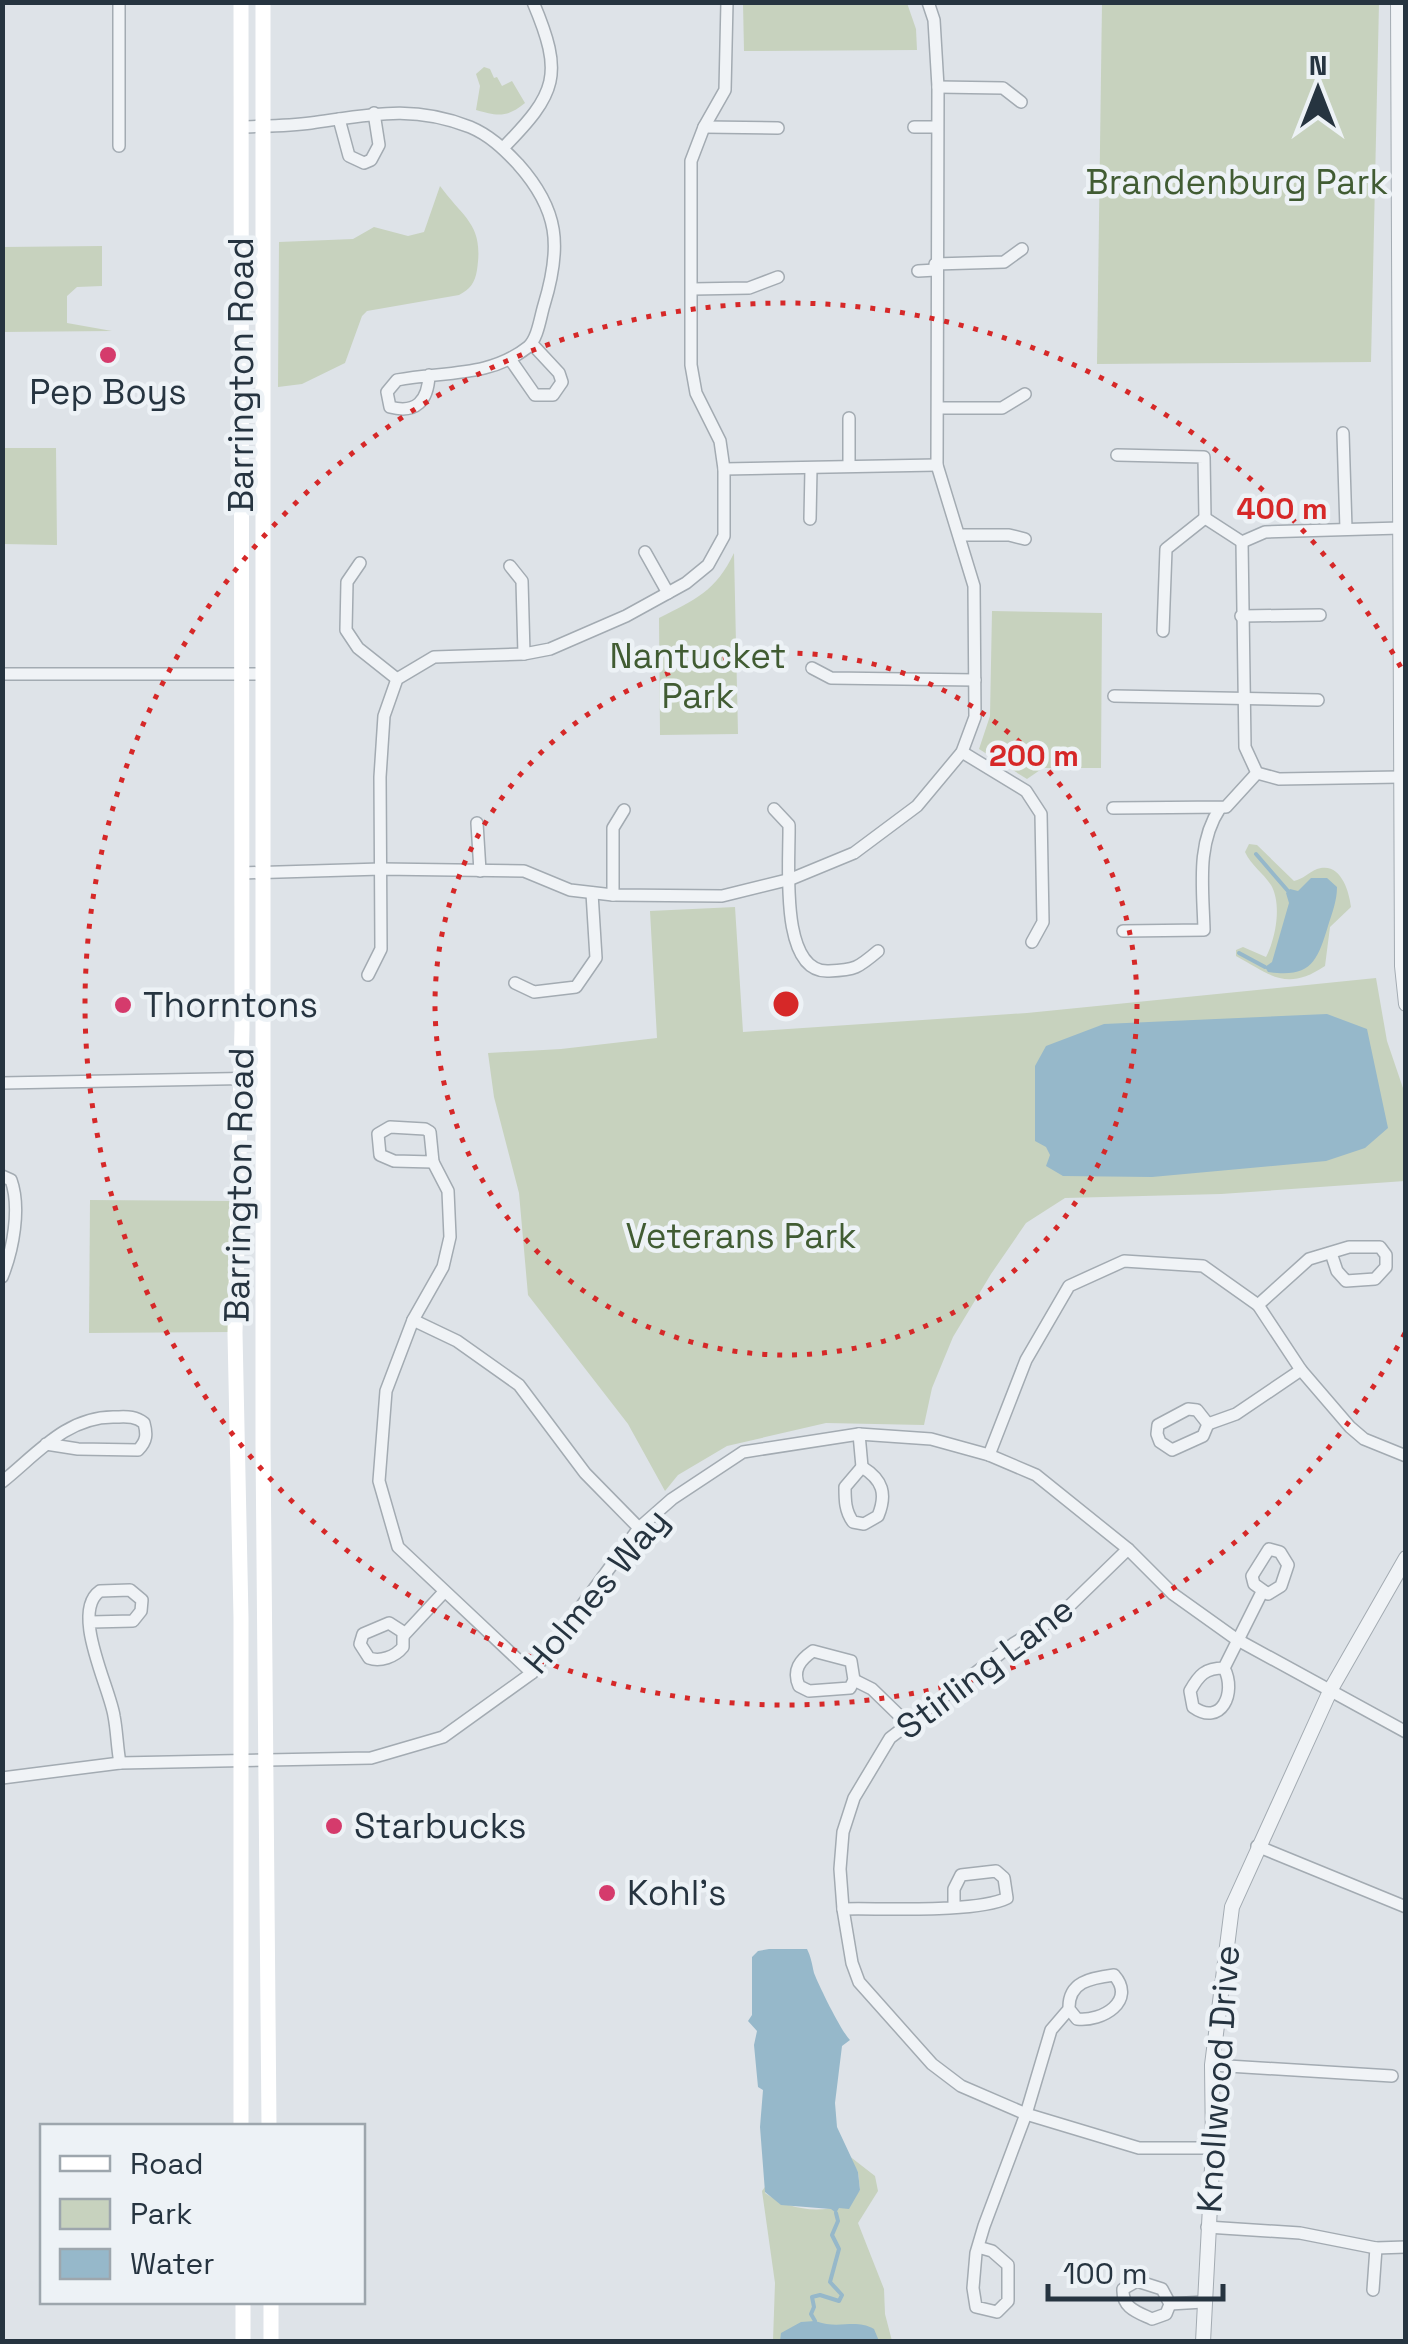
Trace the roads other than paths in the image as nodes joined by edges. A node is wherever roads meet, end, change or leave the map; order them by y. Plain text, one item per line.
1 (119, 2) edge
2 (241, 2) edge
3 (263, 2) edge
4 (533, 2) edge
5 (726, 2) edge
6 (928, 2) edge
7 (1398, 2) edge
8 (1402, 33) edge
9 (938, 86) junction
10 (1020, 102) dead end
11 (374, 112) junction
12 (340, 118) junction
13 (263, 126) junction
14 (242, 127) junction
15 (704, 127) junction
16 (914, 127) dead end
17 (937, 127) junction
18 (778, 128) dead end
19 (119, 146) dead end
20 (504, 148) junction
21 (1022, 249) dead end
22 (936, 267) junction
23 (918, 270) dead end
24 (778, 277) dead end
25 (1402, 284) edge
26 (693, 289) junction
27 (532, 344) junction
28 (510, 359) junction
29 (429, 375) dead end
30 (1025, 394) dead end
31 (939, 408) junction
32 (849, 418) dead end
33 (1343, 433) dead end
34 (1117, 456) dead end
35 (849, 466) junction
36 (937, 466) junction
37 (724, 468) junction
38 (811, 469) junction
39 (1205, 518) junction
40 (810, 519) dead end
41 (1400, 528) junction
42 (1346, 529) junction
43 (1026, 538) dead end
44 (1242, 542) junction
45 (958, 545) junction
46 (645, 552) dead end
47 (360, 562) dead end
48 (510, 566) dead end
49 (668, 593) junction
50 (1320, 615) dead end
51 (1241, 616) junction
52 (1163, 631) dead end
53 (524, 654) junction
54 (812, 668) dead end
55 (2, 674) edge
56 (241, 674) junction
57 (263, 674) junction
58 (398, 679) junction
59 (975, 680) junction
60 (1114, 696) dead end
61 (1243, 700) junction
62 (1318, 700) dead end
63 (962, 752) junction
64 (1258, 772) junction
65 (1400, 777) junction
66 (1113, 808) dead end
67 (1220, 808) junction
68 (624, 810) dead end
69 (774, 810) dead end
70 (477, 823) dead end
71 (381, 869) junction
72 (480, 870) junction
73 (263, 871) junction
74 (242, 873) junction
75 (791, 880) junction
76 (592, 893) junction
77 (613, 895) junction
78 (1123, 931) dead end
79 (1032, 942) dead end
80 (878, 951) dead end
81 (1404, 966) edge
82 (368, 975) dead end
83 (515, 983) dead end
84 (1406, 1004) edge
85 (263, 1078) junction
86 (242, 1079) junction
87 (2, 1083) edge
88 (433, 1162) junction
89 (2, 1176) edge
90 (8, 1230) edge
91 (1332, 1253) junction
92 (2, 1277) edge
93 (1258, 1304) junction
94 (413, 1320) junction
95 (1301, 1370) junction
96 (1208, 1424) dead end
97 (859, 1434) junction
98 (46, 1444) junction
99 (988, 1455) junction
100 (1406, 1456) edge
101 (862, 1467) junction
102 (2, 1482) edge
103 (639, 1528) junction
104 (1128, 1550) junction
105 (1406, 1558) edge
106 (444, 1592) junction
107 (1262, 1592) dead end
108 (91, 1622) junction
109 (404, 1635) dead end
110 (1236, 1639) junction
111 (1224, 1668) dead end
112 (532, 1674) junction
113 (854, 1680) junction
114 (1331, 1689) junction
115 (907, 1723) junction
116 (1406, 1732) edge
117 (240, 1760) junction
118 (264, 1760) junction
119 (120, 1763) junction
120 (2, 1778) edge
121 (1257, 1846) junction
122 (954, 1906) junction
123 (1406, 1906) edge
124 (843, 1909) junction
125 (1069, 2010) junction
126 (1212, 2064) junction
127 (1392, 2076) dead end
128 (1026, 2114) junction
129 (241, 2124) edge
130 (269, 2124) edge
131 (1214, 2148) junction
132 (1207, 2227) junction
133 (978, 2246) junction
134 (1406, 2247) edge
135 (1376, 2248) junction
136 (1373, 2290) dead end
137 (1203, 2302) junction
138 (243, 2304) edge
139 (270, 2304) edge
140 (1170, 2304) dead end
141 (243, 2342) edge
142 (270, 2342) edge
143 (1203, 2342) edge

1 - 19 street
2 - 14 main road, Barrington Road
3 - 13 main road, Barrington Road
4 - 20 street
5 - 15 street
6 - 9 street
7 - 8 street
8 - 25 street
9 - 10 street
9 - 17 street
11 - 12 street
11 - 12 street
11 - 20 street
12 - 13 street
13 - 14 street
13 - 57 main road, Barrington Road
14 - 56 main road, Barrington Road
15 - 18 street
15 - 26 street
16 - 17 street
17 - 22 street
20 - 27 street
21 - 22 street
22 - 23 street
22 - 31 street
24 - 26 street
25 - 41 street
26 - 37 street
27 - 28 street
27 - 28 street
28 - 29 street
30 - 31 street
31 - 36 street
32 - 35 street
33 - 42 street
34 - 39 street
35 - 36 street
35 - 38 street
36 - 45 street
37 - 38 street
37 - 49 street
38 - 40 street
39 - 44 street
39 - 52 street
41 - 42 street
41 - 65 street
42 - 44 street
43 - 45 street
44 - 51 street
45 - 59 street
46 - 49 street
47 - 58 street
48 - 53 street
49 - 53 street
50 - 51 street
51 - 61 street
53 - 58 street
54 - 59 street
55 - 56 street
56 - 57 street
56 - 74 main road, Barrington Road
57 - 73 main road, Barrington Road
58 - 71 street
59 - 63 street
60 - 61 street
61 - 62 street
61 - 64 street
63 - 75 street
63 - 79 street
64 - 65 street
64 - 67 street
65 - 81 street
66 - 67 street
67 - 78 street
68 - 77 street
69 - 75 street
70 - 72 street
71 - 72 street
71 - 73 street
71 - 82 street
72 - 76 street
73 - 74 street
73 - 85 main road, Barrington Road
74 - 86 main road, Barrington Road
75 - 77 street
75 - 80 street
76 - 77 street
76 - 83 street
81 - 84 street
85 - 86 street
85 - 118 main road, Barrington Road
86 - 87 street
86 - 117 main road, Barrington Road
88 - 88 street
88 - 94 street
89 - 90 street
90 - 92 street
91 - 91 street
91 - 93 street
93 - 95 street
93 - 99 street
94 - 103 street
94 - 106 street
95 - 96 street
95 - 100 street
97 - 99 street, Holmes Way
97 - 101 street
97 - 103 street, Holmes Way
98 - 98 street
98 - 102 street
99 - 104 street, Holmes Way
101 - 101 street
103 - 112 street, Holmes Way
104 - 110 street, Holmes Way
104 - 115 street, Stirling Lane
105 - 114 street, Knollwood Drive
106 - 109 street
106 - 112 street
107 - 110 street
108 - 108 street
108 - 119 street
110 - 111 street
110 - 114 street, Holmes Way
112 - 118 street, Holmes Way
113 - 113 street
113 - 115 street
114 - 116 street, Holmes Way
114 - 121 street, Knollwood Drive
115 - 124 street, Stirling Lane
117 - 118 street, Holmes Way
117 - 119 street, Holmes Way
117 - 129 main road, Barrington Road
118 - 130 main road, Barrington Road
119 - 120 street, Holmes Way
121 - 123 street
121 - 126 street, Knollwood Drive
122 - 122 street
122 - 124 street
124 - 128 street, Stirling Lane
125 - 125 street
125 - 128 street
126 - 127 street
126 - 131 street, Knollwood Drive
128 - 131 street, Stirling Lane
128 - 133 street
131 - 132 street, Knollwood Drive
132 - 135 street
132 - 137 street, Knollwood Drive
133 - 133 street
134 - 135 street
135 - 136 street
137 - 140 street
137 - 143 street, Knollwood Drive
138 - 141 main road
139 - 142 main road

